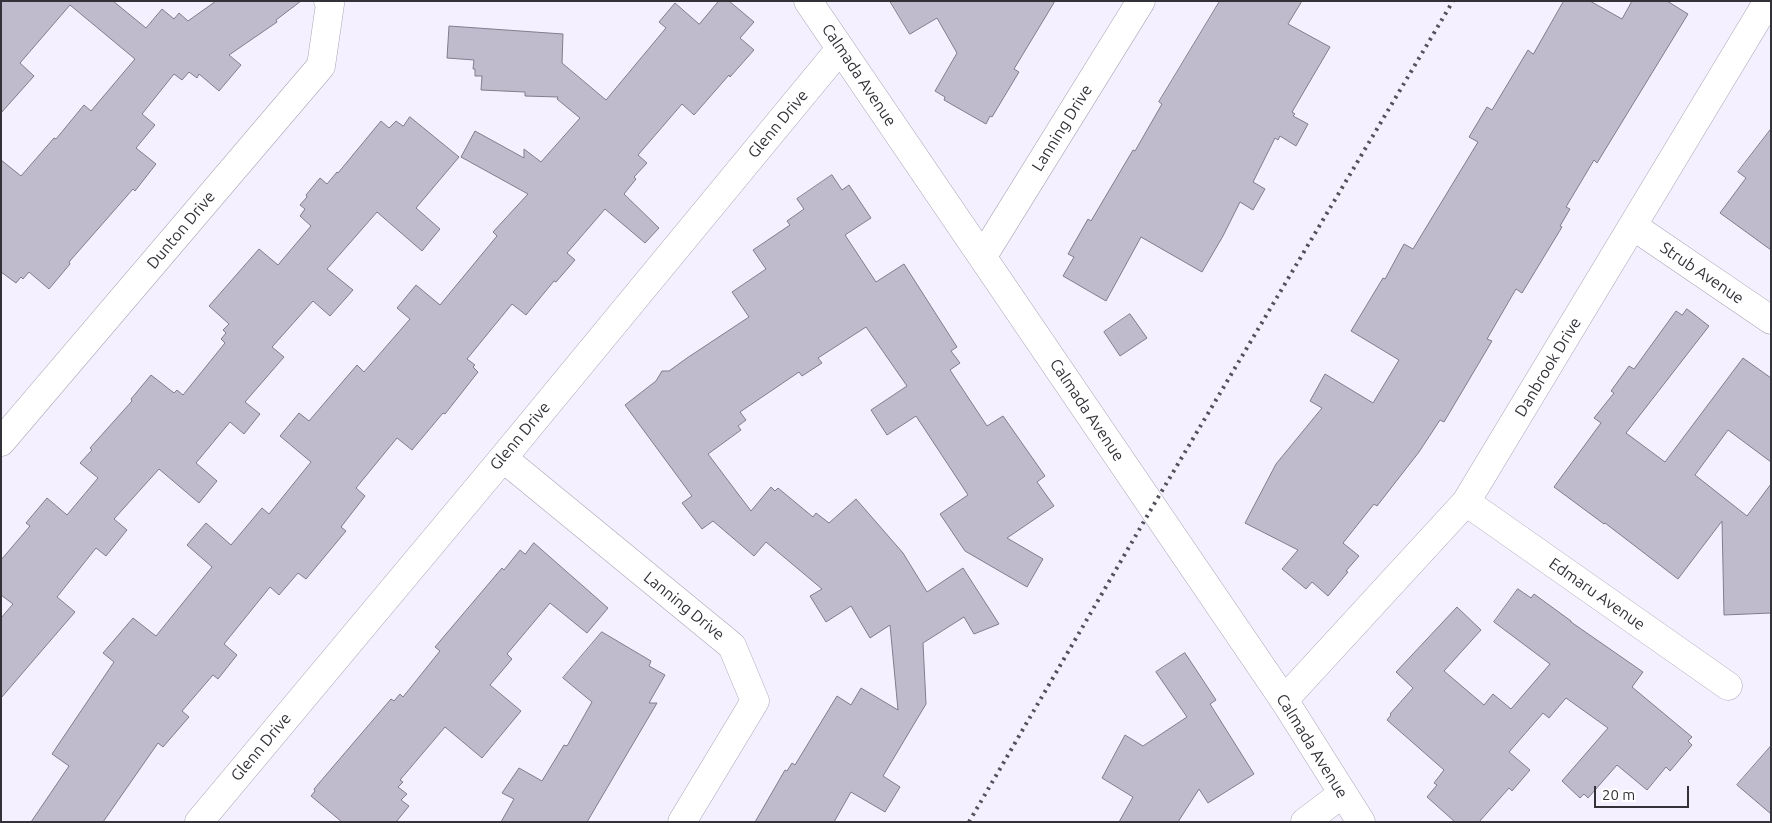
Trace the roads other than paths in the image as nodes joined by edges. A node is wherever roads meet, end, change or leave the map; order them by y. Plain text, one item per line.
1 (808, 1) edge
2 (1141, 1) edge
3 (1768, 1) edge
4 (328, 3) edge
5 (840, 49) junction
6 (1633, 226) junction
7 (983, 256) junction
8 (1771, 320) edge
9 (1, 442) edge
10 (502, 458) junction
11 (1466, 502) junction
12 (1728, 686) dead end
13 (1284, 700) junction
14 (1342, 794) junction
15 (199, 822) edge
16 (682, 822) edge
17 (1305, 822) edge
18 (1361, 822) edge

1 - 5 street, Calmada Avenue
2 - 7 street, Lanning Drive
3 - 6 street, Danbrook Drive
4 - 9 street, Dunton Drive
5 - 7 street, Calmada Avenue
5 - 10 street, Glenn Drive
6 - 8 street, Strub Avenue
6 - 11 street, Danbrook Drive
7 - 13 street, Calmada Avenue
10 - 15 street, Glenn Drive
10 - 16 street, Lanning Drive
11 - 12 street, Edmaru Avenue
11 - 13 street, Danbrook Drive
13 - 14 street, Calmada Avenue
14 - 17 street
14 - 18 street, Calmada Avenue

